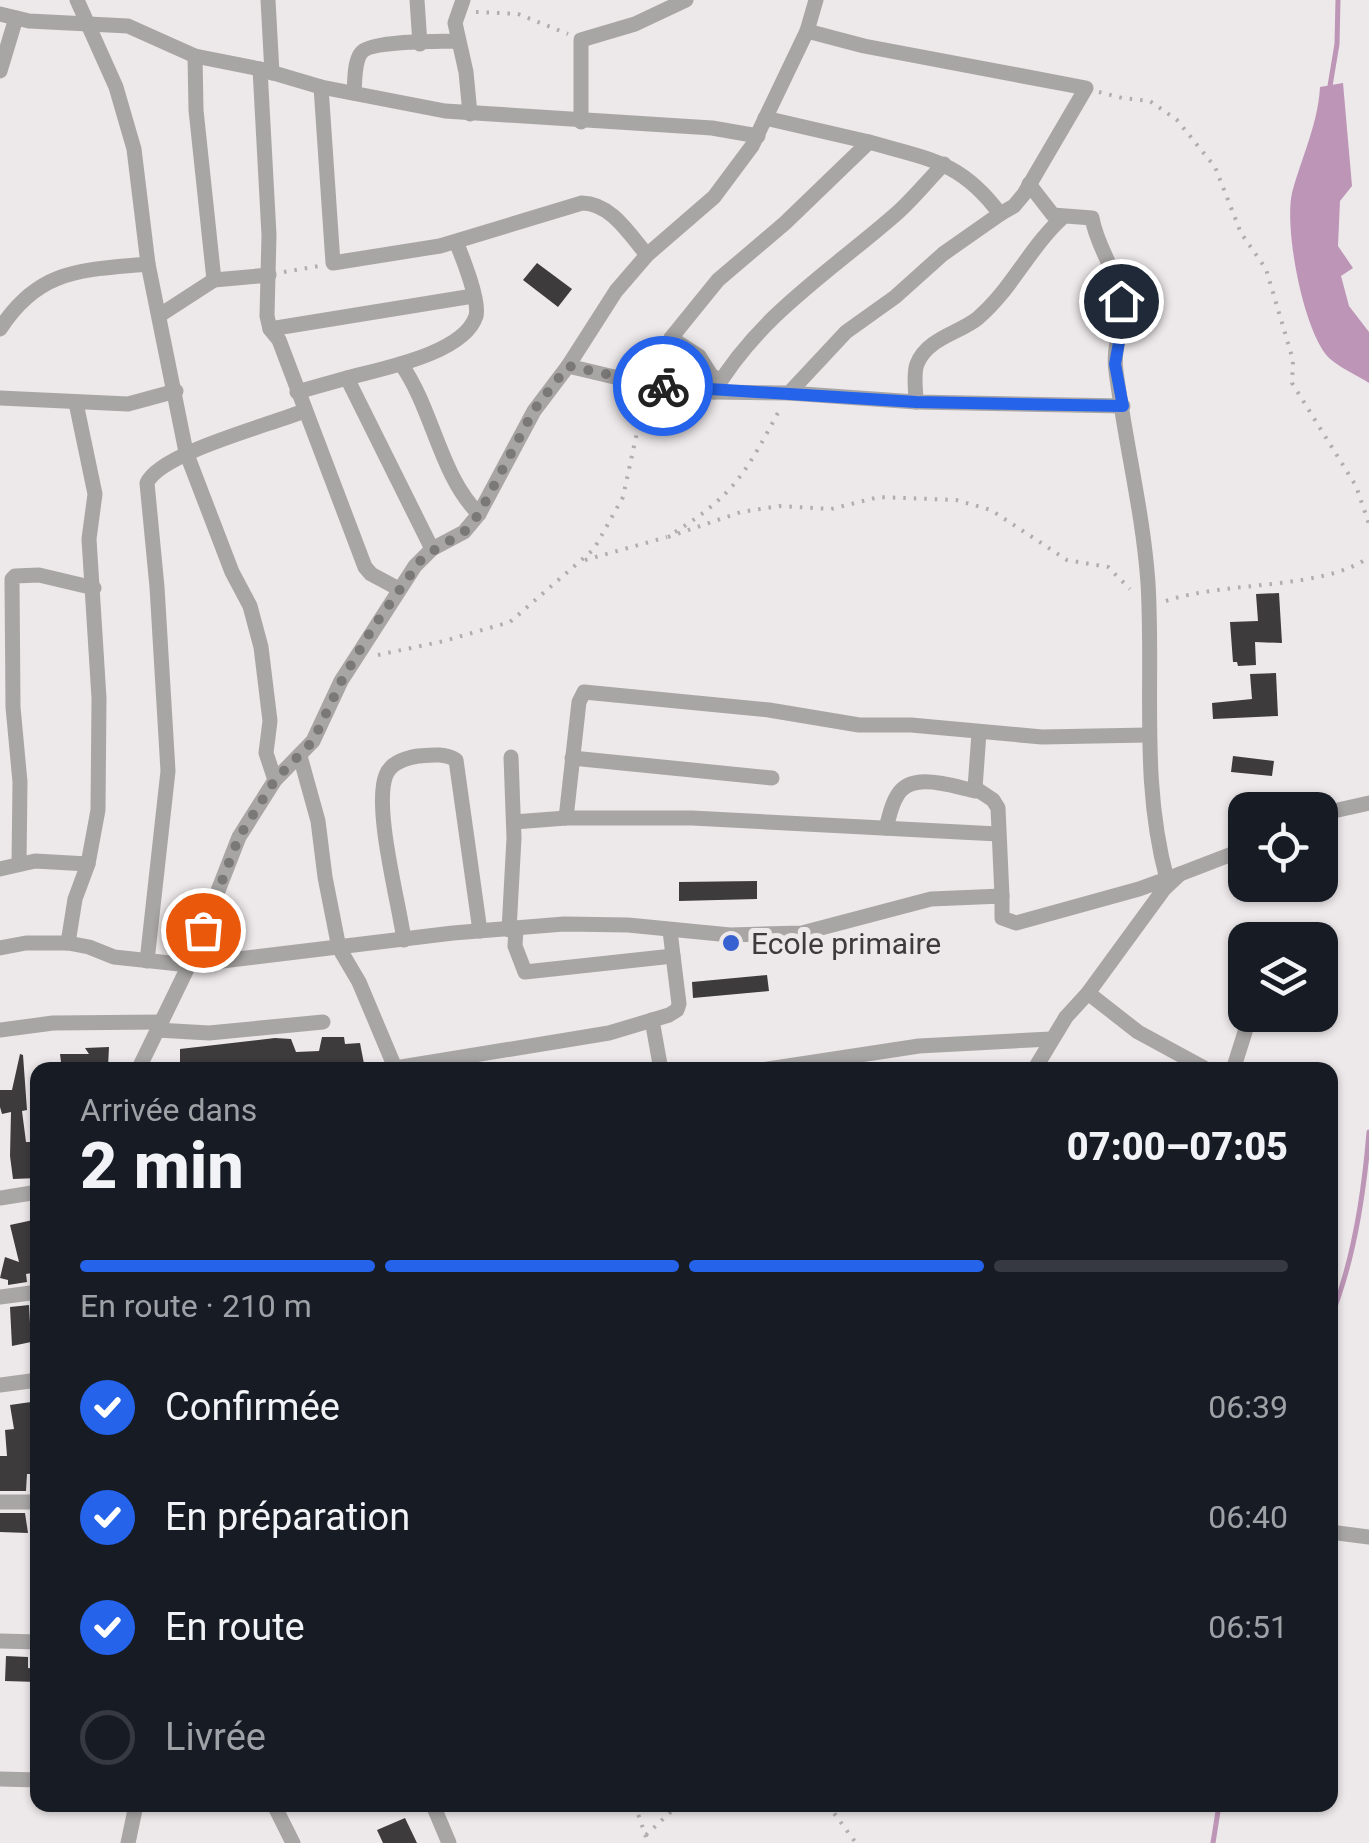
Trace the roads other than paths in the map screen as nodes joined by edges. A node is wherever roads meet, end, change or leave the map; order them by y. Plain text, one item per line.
1 (77, 0) edge
2 (268, 0) edge
3 (417, 0) edge
4 (686, 0) edge
5 (816, 0) edge
6 (460, 6) edge
7 (8, 16) edge
8 (84, 22) junction
9 (807, 31) junction
10 (458, 41) junction
11 (420, 44) junction
12 (195, 56) junction
13 (1, 66) edge
14 (266, 71) junction
15 (321, 88) junction
16 (354, 93) junction
17 (470, 114) junction
18 (764, 118) junction
19 (581, 122) junction
20 (758, 136) junction
21 (869, 142) junction
22 (944, 164) junction
23 (1029, 184) junction
24 (1000, 214) junction
25 (1064, 217) junction
26 (456, 242) junction
27 (648, 255) junction
28 (148, 264) junction
29 (269, 275) junction
30 (214, 280) junction
31 (473, 296) junction
32 (160, 316) junction
33 (0, 329) edge
34 (270, 329) junction
35 (672, 338) junction
36 (401, 364) junction
37 (568, 366) junction
38 (347, 378) junction
39 (648, 384) junction
40 (717, 386) junction
41 (176, 390) junction
42 (297, 392) junction
43 (790, 393) junction
44 (0, 398) edge
45 (916, 402) junction
46 (76, 403) junction
47 (1123, 406) junction
48 (304, 411) junction
49 (186, 452) junction
50 (479, 514) junction
51 (432, 549) junction
52 (94, 588) junction
53 (399, 588) junction
54 (979, 732) junction
55 (1148, 735) junction
56 (300, 756) junction
57 (511, 757) dead end
58 (572, 758) junction
59 (772, 778) dead end
60 (275, 780) junction
61 (20, 782) junction
62 (0, 783) edge
63 (976, 791) junction
64 (1369, 802) edge
65 (1338, 810) edge
66 (566, 818) junction
67 (514, 822) junction
68 (886, 828) junction
69 (998, 834) junction
70 (1228, 855) edge
71 (19, 864) junction
72 (88, 864) junction
73 (0, 869) edge
74 (1173, 876) junction
75 (1002, 896) junction
76 (513, 929) junction
77 (480, 931) junction
78 (670, 931) junction
79 (404, 940) junction
80 (68, 943) junction
81 (0, 948) edge
82 (339, 948) junction
83 (674, 956) junction
84 (148, 961) junction
85 (189, 965) junction
86 (1088, 993) junction
87 (652, 1020) junction
88 (323, 1022) dead end
89 (159, 1026) junction
90 (0, 1030) edge
91 (1245, 1032) edge
92 (1051, 1039) junction
93 (142, 1062) edge
94 (389, 1062) edge
95 (433, 1062) edge
96 (660, 1062) edge
97 (814, 1062) edge
98 (1038, 1062) edge
99 (1193, 1062) edge
100 (1236, 1062) edge
101 (30, 1193) edge
102 (0, 1198) edge
103 (30, 1293) edge
104 (0, 1297) edge
105 (30, 1381) edge
106 (0, 1385) edge
107 (0, 1502) edge
108 (30, 1502) edge
109 (1338, 1533) edge
110 (1369, 1537) edge
111 (0, 1640) edge
112 (30, 1642) edge
113 (0, 1779) edge
114 (30, 1780) edge
115 (135, 1812) edge
116 (278, 1812) edge
117 (436, 1812) edge
118 (128, 1843) edge
119 (293, 1843) edge
120 (448, 1843) edge

1 - 8 street
2 - 14 street
3 - 11 street
4 - 19 street
5 - 9 street
6 - 10 street
7 - 8 street
7 - 13 street
8 - 12 street
8 - 28 street
9 - 18 street
9 - 23 street
10 - 11 street
10 - 17 street
11 - 16 street
12 - 14 street
12 - 30 street
14 - 15 street
14 - 29 street
15 - 16 street
15 - 26 street
16 - 17 street
17 - 19 street
18 - 20 street
18 - 21 street
19 - 20 street
20 - 27 street
21 - 22 street
21 - 35 street
22 - 24 street
22 - 40 street
23 - 24 street
23 - 25 street
24 - 43 street
25 - 45 street
25 - 47 street
26 - 27 street
26 - 31 street
27 - 37 street
28 - 32 street
28 - 33 street
29 - 30 street
29 - 34 street
30 - 32 street
31 - 34 street
31 - 36 street
32 - 41 street
34 - 42 street
35 - 39 street
35 - 40 street
36 - 38 street
36 - 50 street
37 - 39 street
37 - 50 street
38 - 42 street
38 - 51 street
39 - 40 street
40 - 43 street
41 - 46 street
41 - 49 street
42 - 48 street
43 - 45 street
44 - 46 street
45 - 47 street
46 - 52 street
47 - 55 street
48 - 49 street
48 - 53 street
49 - 60 street
49 - 84 street
50 - 51 street
51 - 53 street
52 - 61 street
52 - 72 street
53 - 56 street
54 - 55 street
54 - 58 street
54 - 63 street
55 - 74 street
56 - 60 street
56 - 82 street
57 - 67 street
58 - 59 street
58 - 66 street
60 - 85 street
61 - 62 street
61 - 71 street
63 - 68 street
63 - 69 street
64 - 65 street
66 - 67 street
66 - 68 street
67 - 76 street
68 - 69 street
69 - 75 street
70 - 74 street
71 - 72 street
71 - 73 street
72 - 80 street
74 - 75 street
74 - 86 street
75 - 78 street
76 - 77 street
76 - 78 street
76 - 83 street
77 - 79 street
77 - 79 street
78 - 83 street
79 - 82 street
80 - 81 street
80 - 84 street
82 - 85 street
82 - 94 street
83 - 87 street
84 - 85 street
85 - 89 street
86 - 92 street
86 - 99 street
87 - 95 street
87 - 96 street
88 - 89 street
89 - 90 street
89 - 93 street
91 - 100 street
92 - 97 street
92 - 98 street
101 - 102 street
103 - 104 street
105 - 106 street
107 - 108 street
109 - 110 street
111 - 112 street
113 - 114 street
115 - 118 street
116 - 119 street
117 - 120 street

